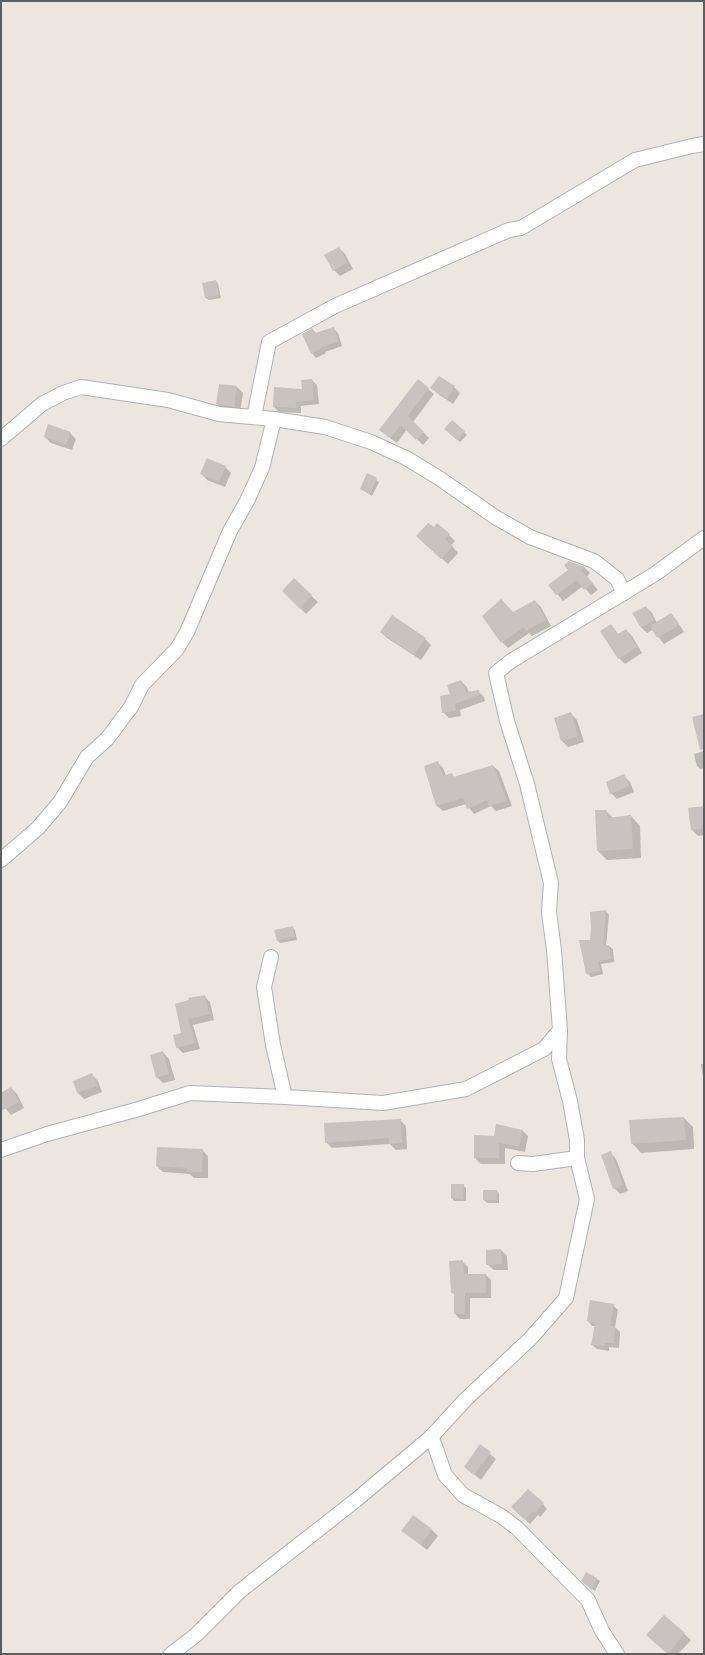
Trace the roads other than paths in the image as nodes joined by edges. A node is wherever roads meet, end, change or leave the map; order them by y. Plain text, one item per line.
1 (704, 144) edge
2 (254, 417) junction
3 (274, 419) junction
4 (1, 439) edge
5 (704, 538) edge
6 (624, 593) junction
7 (1, 860) edge
8 (271, 957) dead end
9 (560, 1030) junction
10 (285, 1097) junction
11 (1, 1150) edge
12 (577, 1158) junction
13 (518, 1163) dead end
14 (430, 1437) junction
15 (172, 1654) edge
16 (617, 1654) edge

1 - 2 street
2 - 3 street
2 - 4 street
3 - 6 street
3 - 7 street
5 - 6 street
6 - 9 street
8 - 10 street
9 - 10 street
9 - 12 street
10 - 11 street
12 - 13 street
12 - 14 street
14 - 15 street
14 - 16 street

